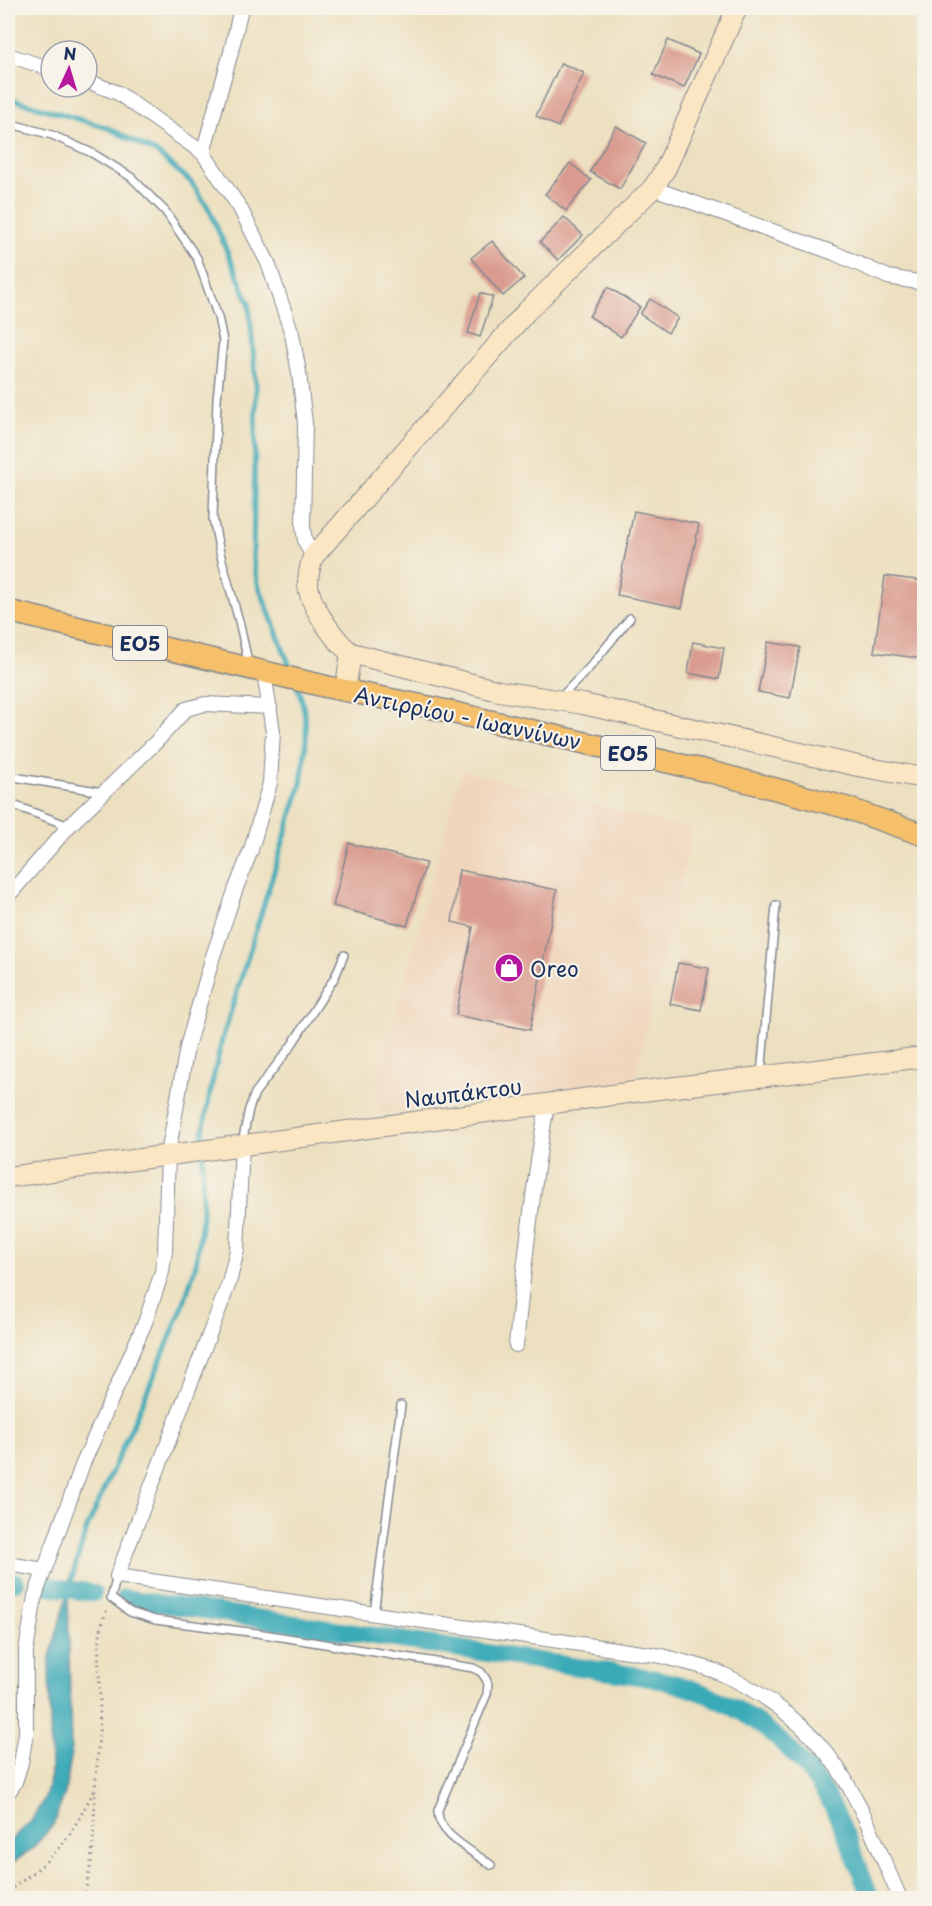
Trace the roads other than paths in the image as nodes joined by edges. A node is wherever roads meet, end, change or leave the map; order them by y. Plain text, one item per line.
1 (241, 8) edge
2 (737, 8) edge
3 (8, 55) edge
4 (39, 65) edge
5 (99, 86) edge
6 (8, 123) edge
7 (203, 153) junction
8 (653, 188) junction
9 (924, 283) edge
10 (314, 557) junction
11 (8, 612) edge
12 (630, 618) dead end
13 (351, 653) junction
14 (262, 672) junction
15 (336, 689) junction
16 (557, 700) junction
17 (270, 707) junction
18 (8, 776) edge
19 (924, 778) edge
20 (104, 792) junction
21 (8, 803) edge
22 (69, 826) junction
23 (924, 835) edge
24 (8, 896) edge
25 (776, 905) dead end
26 (344, 955) dead end
27 (924, 1057) edge
28 (760, 1077) junction
29 (547, 1106) junction
30 (242, 1145) junction
31 (174, 1154) junction
32 (8, 1177) edge
33 (516, 1345) dead end
34 (400, 1405) dead end
35 (8, 1564) edge
36 (44, 1570) junction
37 (117, 1576) junction
38 (374, 1614) junction
39 (8, 1793) edge
40 (491, 1865) dead end
41 (900, 1899) edge

1 - 7 street
2 - 8 street
3 - 4 street
5 - 7 street
6 - 14 lane
7 - 10 street
8 - 9 street
8 - 10 street
10 - 13 street
11 - 14 main road, Αντιρρίου - Ιωαννίνων / ΕΟ5
12 - 16 lane
13 - 15 street
13 - 16 street
14 - 15 main road, Αντιρρίου - Ιωαννίνων / ΕΟ5
14 - 17 street
15 - 23 main road, Αντιρρίου - Ιωαννίνων / ΕΟ5
16 - 19 street
17 - 20 street
17 - 31 street
18 - 20 lane
20 - 22 street
21 - 22 lane
22 - 24 street
25 - 28 lane
26 - 30 lane
27 - 28 street, Ναυπάκτου
28 - 29 street, Ναυπάκτου
29 - 30 street, Ναυπάκτου
29 - 33 street
30 - 31 street, Ναυπάκτου
30 - 37 street
31 - 32 street, Ναυπάκτου
31 - 36 street
34 - 38 lane
35 - 36 street
36 - 39 street
37 - 38 street
37 - 40 lane
38 - 41 street

